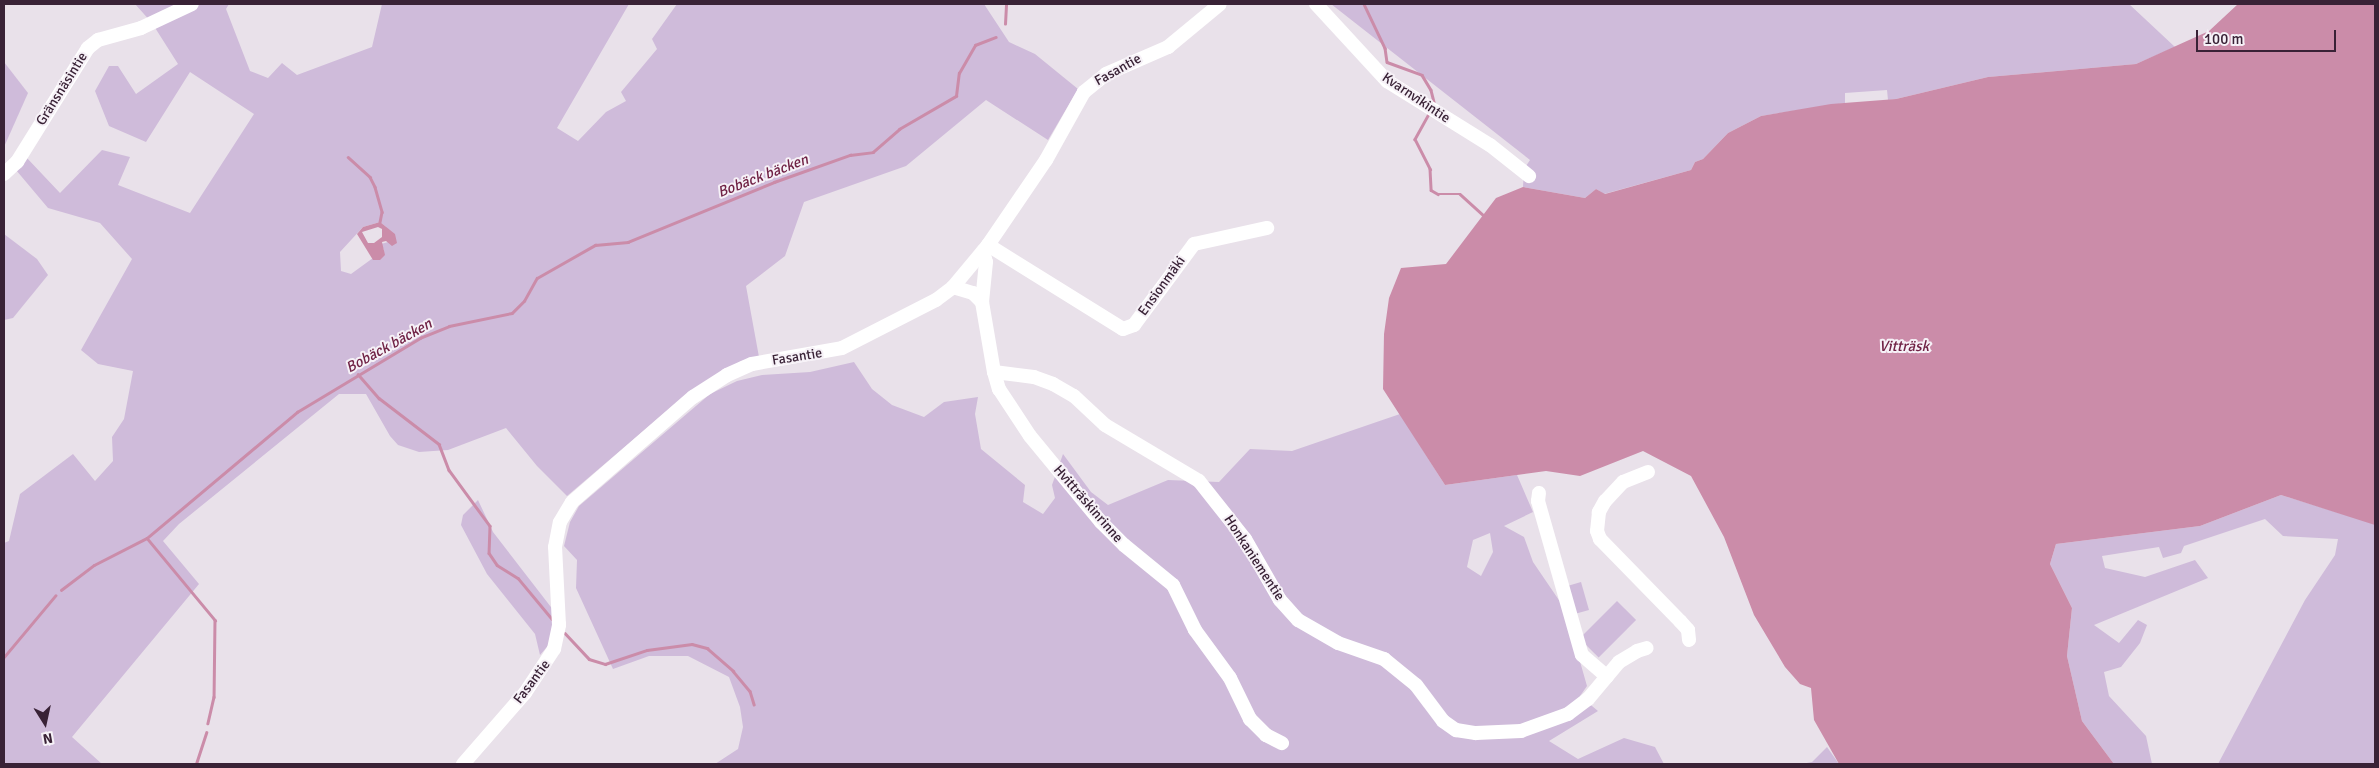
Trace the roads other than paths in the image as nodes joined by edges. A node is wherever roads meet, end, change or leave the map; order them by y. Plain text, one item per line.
1 (192, 4) edge
2 (1220, 4) edge
3 (1316, 4) edge
4 (4, 174) edge
5 (1529, 176) dead end
6 (1267, 228) dead end
7 (986, 248) junction
8 (953, 287) junction
9 (982, 302) junction
10 (994, 372) junction
11 (1648, 472) dead end
12 (1539, 492) dead end
13 (1689, 640) dead end
14 (1647, 648) dead end
15 (1607, 678) junction
16 (1282, 743) dead end
17 (463, 764) edge

1 - 4 street, Gränsnäsintie
2 - 7 street, Fasantie
3 - 5 street, Kvarnvikintie
6 - 7 street, Ensionmäki
7 - 8 street, Fasantie
7 - 9 street
8 - 9 street
8 - 17 street, Fasantie
9 - 10 street
10 - 15 street, Honkaniementie
10 - 16 street, Hvitträskinrinne
11 - 13 street
12 - 15 street
14 - 15 street, Honkaniementie

